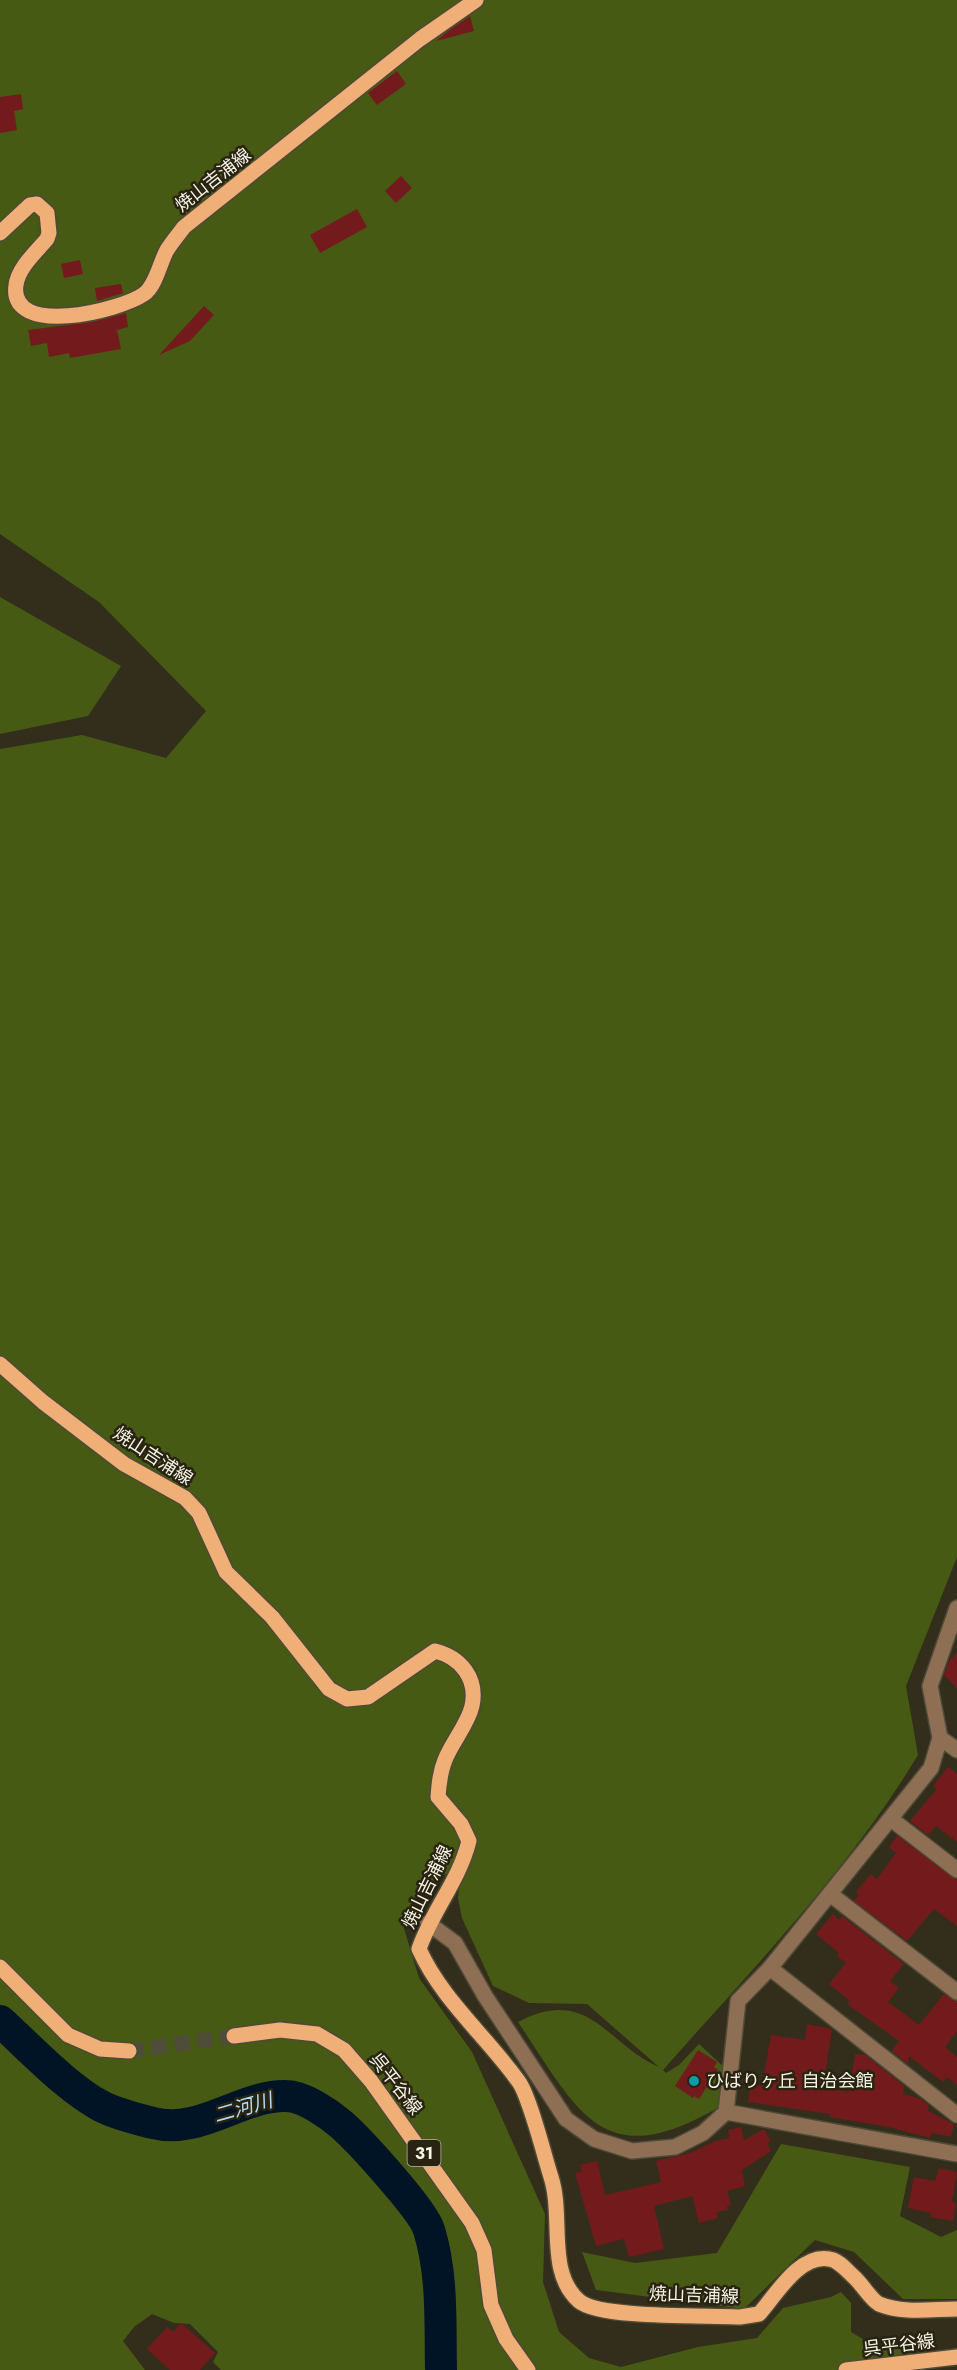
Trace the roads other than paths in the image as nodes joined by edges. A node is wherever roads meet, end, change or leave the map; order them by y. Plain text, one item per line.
1 (476, 0) edge
2 (0, 232) edge
3 (0, 1364) edge
4 (957, 1608) edge
5 (954, 1626) edge
6 (940, 1738) junction
7 (957, 1750) edge
8 (891, 1819) junction
9 (957, 1870) edge
10 (830, 1894) junction
11 (428, 1923) junction
12 (0, 1967) edge
13 (770, 1968) junction
14 (957, 1992) edge
15 (234, 2036) tunnel mouth
16 (129, 2051) tunnel mouth
17 (726, 2112) junction
18 (957, 2115) edge
19 (957, 2154) edge
20 (957, 2309) edge
21 (957, 2357) edge
22 (528, 2370) edge
23 (846, 2370) edge

1 - 2 main road, 焼山吉浦線
3 - 11 main road, 焼山吉浦線
4 - 5 street
5 - 6 street
6 - 7 street
6 - 8 street
8 - 9 street
8 - 10 street
10 - 13 street
10 - 14 street
11 - 17 street
11 - 20 main road, 焼山吉浦線
12 - 16 main road
13 - 17 street
13 - 18 street
15 - 22 main road, 呉平谷線 / 31
17 - 19 street
21 - 23 main road, 呉平谷線

